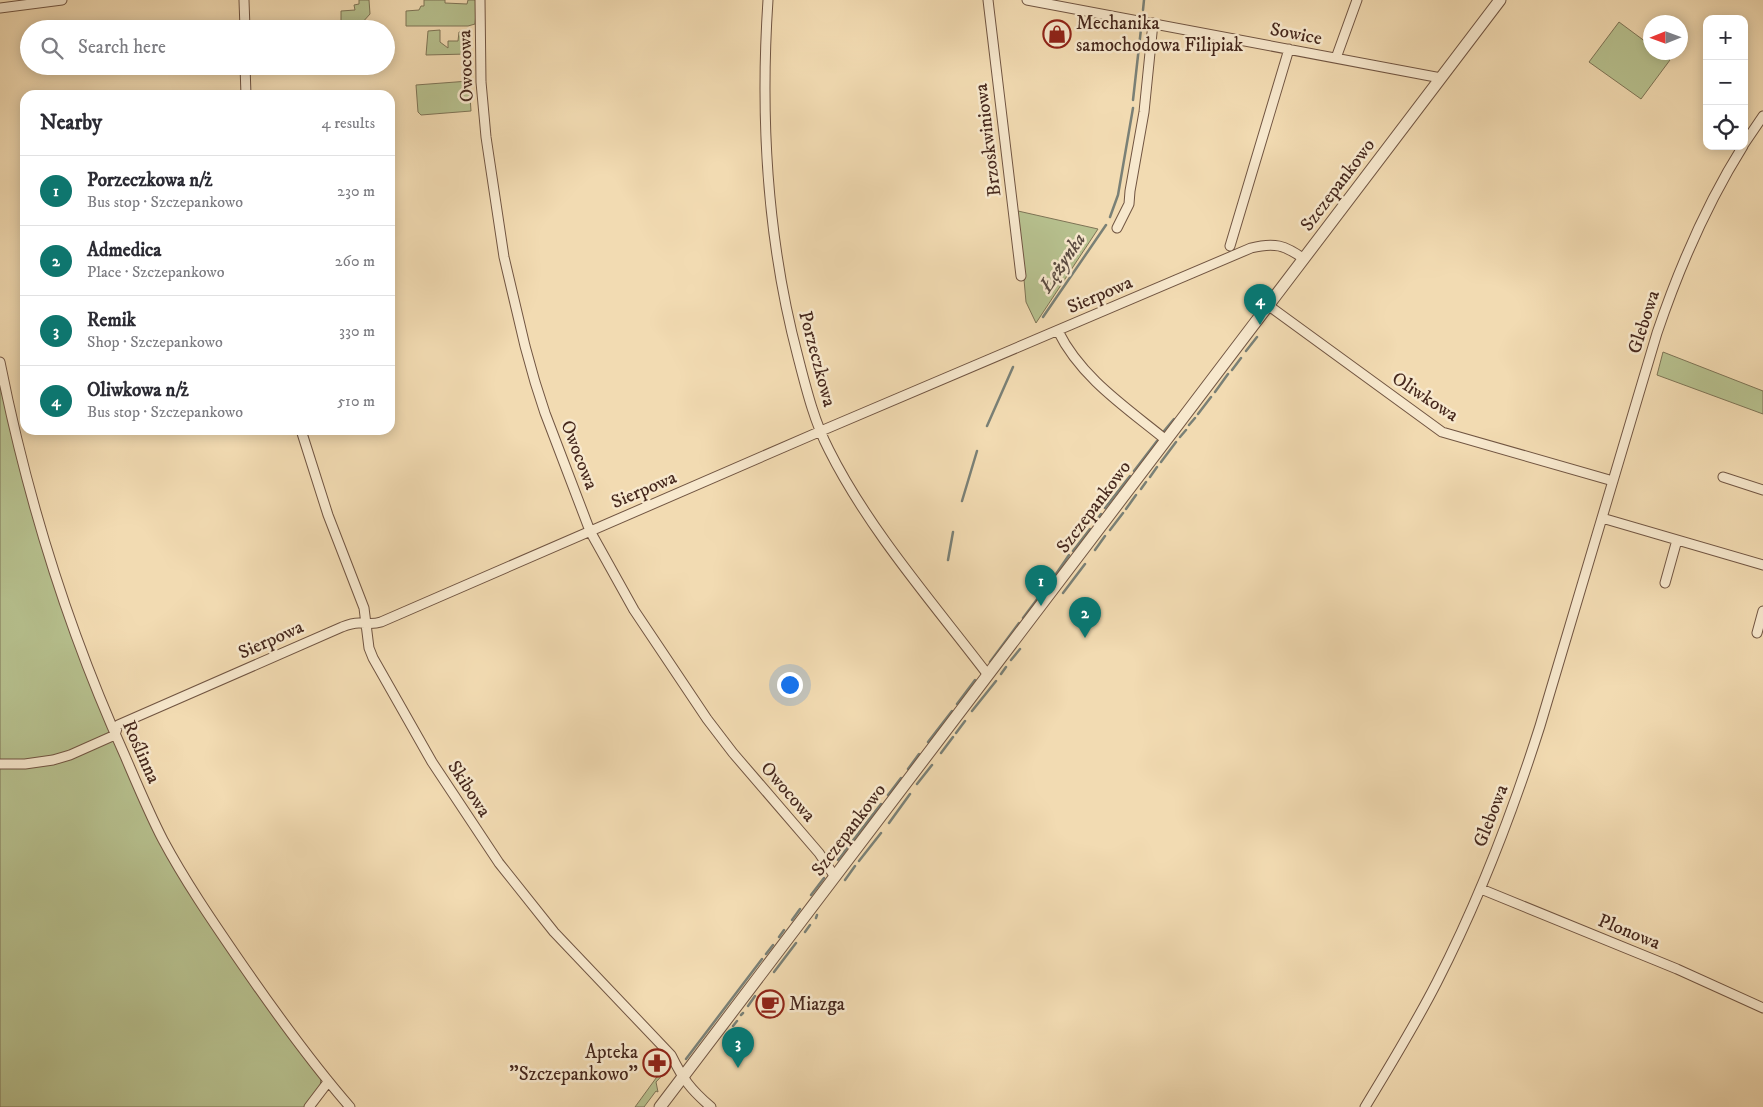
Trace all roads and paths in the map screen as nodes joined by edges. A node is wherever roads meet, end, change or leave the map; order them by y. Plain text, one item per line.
1 (62, 0) edge
2 (244, 0) edge
3 (480, 0) edge
4 (768, 0) edge
5 (988, 0) edge
6 (1027, 0) edge
7 (1357, 0) edge
8 (1500, 0) edge
9 (0, 8) edge
10 (245, 20) edge
11 (1153, 23) junction
12 (1289, 49) junction
13 (1336, 58) junction
14 (245, 75) edge
15 (1441, 78) junction
16 (246, 90) edge
17 (1763, 116) edge
18 (1748, 139) edge
19 (1741, 150) edge
20 (1117, 228) dead end
21 (1230, 246) dead end
22 (1304, 260) junction
23 (1020, 276) dead end
24 (1269, 306) junction
25 (1058, 330) junction
26 (0, 362) edge
27 (821, 431) junction
28 (303, 435) edge
29 (1166, 440) junction
30 (1723, 477) dead end
31 (1613, 481) junction
32 (1763, 490) edge
33 (1602, 518) junction
34 (590, 531) junction
35 (1677, 540) junction
36 (1763, 566) edge
37 (1665, 583) dead end
38 (1763, 611) edge
39 (368, 624) junction
40 (1757, 633) dead end
41 (988, 675) junction
42 (116, 735) junction
43 (0, 764) edge
44 (835, 877) junction
45 (1481, 889) junction
46 (1763, 1008) edge
47 (682, 1078) junction
48 (328, 1082) junction
49 (309, 1107) edge
50 (350, 1107) edge
51 (660, 1107) edge
52 (711, 1107) edge
53 (1365, 1107) edge

1 - 9 street
2 - 10 street
3 - 34 street, Owocowa
4 - 27 street, Porzeczkowa
5 - 23 street, Brzoskwiniowa
6 - 11 street, Sowice
7 - 13 street
8 - 15 street, Szczepankowo
11 - 12 street, Sowice
11 - 20 street
12 - 13 street, Sowice
12 - 21 street
13 - 15 street, Sowice
14 - 16 street
15 - 22 street, Szczepankowo
17 - 18 street, Glebowa
19 - 31 street, Glebowa
22 - 24 street, Szczepankowo
22 - 25 street, Sierpowa
24 - 29 street, Szczepankowo
24 - 31 street, Oliwkowa
25 - 27 street, Sierpowa
25 - 29 street
26 - 42 street, Roślinna
27 - 34 street, Sierpowa
27 - 41 street, Porzeczkowa
28 - 39 street, Skibowa
29 - 41 street, Szczepankowo
30 - 32 street
31 - 33 street, Glebowa
33 - 35 street
33 - 45 street, Glebowa
34 - 39 street, Sierpowa
34 - 44 street, Owocowa
35 - 36 street
35 - 37 street
38 - 40 street
39 - 42 street, Sierpowa
39 - 47 street, Skibowa
41 - 44 street, Szczepankowo
42 - 43 street, Sierpowa
42 - 48 street, Roślinna
44 - 47 street, Szczepankowo
45 - 46 street, Plonowa
45 - 53 street, Glebowa
47 - 51 street, Szczepankowo
47 - 52 street, Skibowa
48 - 49 street
48 - 50 street, Roślinna

